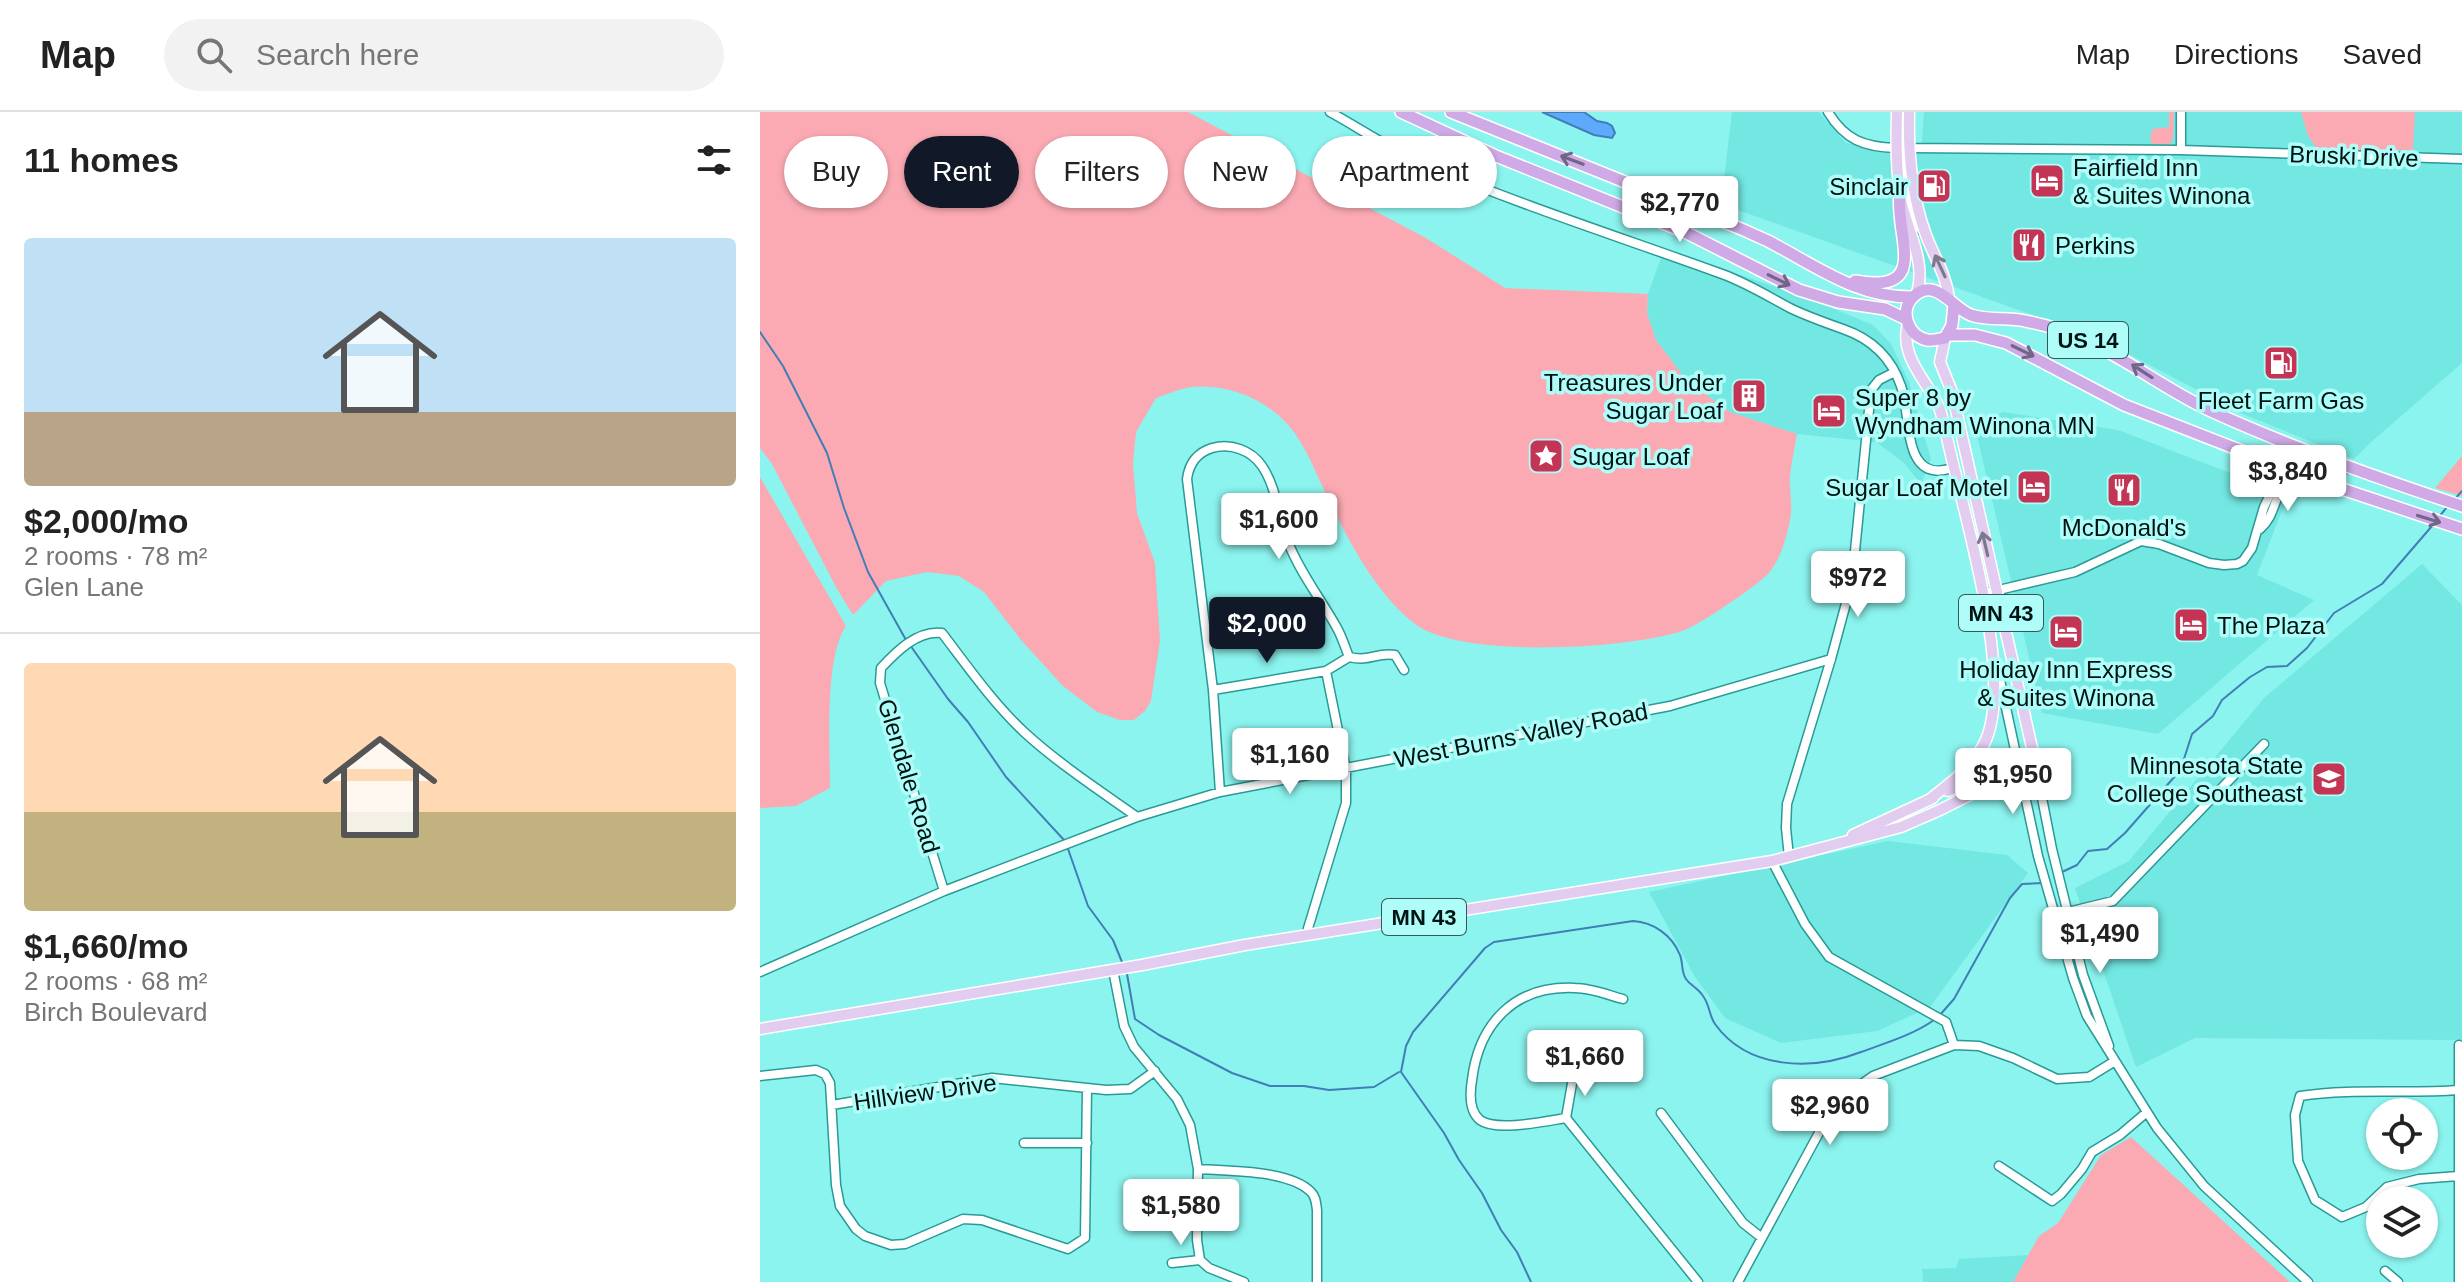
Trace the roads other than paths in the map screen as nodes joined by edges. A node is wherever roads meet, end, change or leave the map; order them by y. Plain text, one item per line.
1 (1330, 112) edge
2 (1401, 112) edge
3 (1451, 112) edge
4 (1828, 112) edge
5 (1899, 112) edge
6 (1909, 112) edge
7 (2181, 112) edge
8 (1896, 148) junction
9 (1909, 148) junction
10 (2181, 150) junction
11 (2462, 159) edge
12 (1900, 193) junction
13 (1926, 234) junction
14 (1821, 272) junction
15 (1915, 295) junction
16 (1951, 301) junction
17 (1907, 321) junction
18 (1947, 337) junction
19 (1895, 372) junction
20 (2283, 467) junction
21 (1952, 468) junction
22 (2366, 473) junction
23 (2307, 477) junction
24 (2462, 506) edge
25 (2459, 528) edge
26 (2260, 529) junction
27 (1996, 591) junction
28 (1982, 594) junction
29 (1994, 650) junction
30 (1349, 657) junction
31 (1831, 659) junction
32 (1404, 670) dead end
33 (1326, 671) junction
34 (1213, 690) junction
35 (2264, 744) dead end
36 (2034, 757) junction
37 (2018, 764) junction
38 (1346, 770) junction
39 (1220, 792) junction
40 (1929, 800) junction
41 (1137, 817) junction
42 (1822, 849) junction
43 (1789, 857) junction
44 (1772, 861) junction
45 (944, 891) junction
46 (2068, 912) junction
47 (1306, 935) junction
48 (1113, 970) junction
49 (760, 972) edge
50 (1623, 999) dead end
51 (760, 1029) edge
52 (1954, 1045) junction
53 (2459, 1045) dead end
54 (2115, 1061) junction
55 (2461, 1069) edge
56 (1155, 1071) junction
57 (1574, 1072) dead end
58 (760, 1076) edge
59 (1087, 1088) junction
60 (2459, 1090) junction
61 (832, 1105) junction
62 (2147, 1112) junction
63 (1661, 1113) dead end
64 (1566, 1118) junction
65 (1024, 1143) dead end
66 (1087, 1143) junction
67 (2461, 1143) edge
68 (1999, 1166) dead end
69 (1198, 1169) junction
70 (2458, 1176) junction
71 (2461, 1215) edge
72 (1762, 1238) junction
73 (1200, 1260) junction
74 (1172, 1263) dead end
75 (2385, 1271) dead end
76 (1244, 1282) edge
77 (1317, 1282) edge
78 (1698, 1282) edge
79 (1738, 1282) edge
80 (2308, 1282) edge
81 (2398, 1282) edge
82 (2459, 1282) edge

1 - 19 street
2 -> 17 highway, US 14
14 -> 3 highway, US 14
4 - 8 street
5 - 8 main road
5 - 9 street
6 - 9 main road
7 - 10 street
8 - 12 main road
8 - 13 street
9 - 10 street, Bruski Drive
9 - 13 main road
10 - 11 street, Bruski Drive
12 - 14 highway
12 - 15 main road
16 -> 13 main road
14 - 15 highway, US 14
15 - 16 highway, US 14
15 - 17 highway
16 - 18 highway
22 -> 16 highway, US 14
17 - 18 highway, US 14
17 - 21 main road, MN 43
18 -> 20 highway, US 14
27 -> 18 main road, MN 43
19 - 21 street
19 - 31 street
20 - 22 street
20 - 23 highway, US 14
20 - 26 street
21 - 28 main road, MN 43
22 - 24 highway, US 14
23 -> 25 highway, US 14
23 - 26 street
26 - 27 street
27 - 28 street
27 - 36 main road, MN 43
28 - 29 main road, MN 43
29 - 37 street
29 - 40 main road, MN 43
30 - 32 street
30 - 33 street
30 - 34 street
31 - 38 street, West Burns Valley Road
31 - 43 street
33 - 34 street
33 - 38 street
34 - 39 street
35 - 46 street
36 - 37 main road, MN 43
36 - 46 street
37 - 40 main road, MN 43
37 - 42 main road, MN 43
37 - 54 street
38 - 39 street, West Burns Valley Road
38 - 47 street
39 - 41 street, West Burns Valley Road
40 - 42 main road, MN 43
41 - 45 street, West Burns Valley Road
41 - 45 street, Glendale Road
42 - 43 main road, MN 43
43 - 44 main road, MN 43
44 - 47 main road, MN 43
44 - 52 street
45 - 49 street, West Burns Valley Road
46 - 54 street
47 - 48 main road, MN 43
48 - 51 main road, MN 43
48 - 56 street
50 - 64 street
52 - 54 street
52 - 72 street
53 - 55 street
54 - 62 street
55 - 60 street
56 - 59 street, Hillview Drive
56 - 69 street
57 - 64 street
58 - 61 street
59 - 61 street, Hillview Drive
59 - 66 street
60 - 67 street
60 - 70 street
61 - 66 street
62 - 68 street
62 - 80 street
63 - 72 street
64 - 78 street
65 - 66 street
67 - 70 street
69 - 73 street
69 - 77 street
70 - 71 street
71 - 82 street
72 - 79 street
73 - 74 street
73 - 76 street
75 - 81 street

